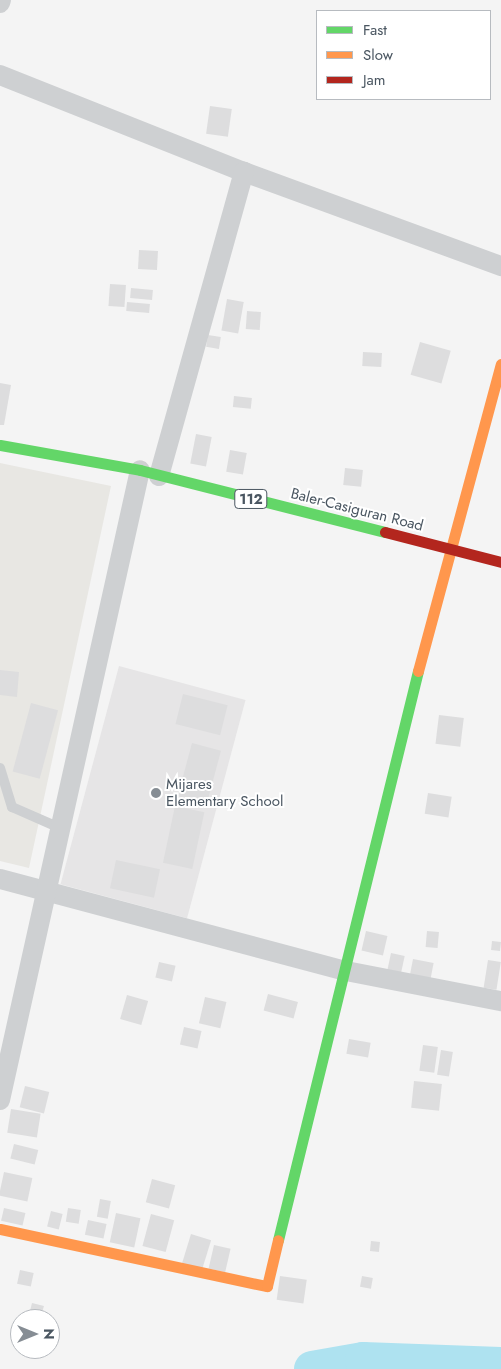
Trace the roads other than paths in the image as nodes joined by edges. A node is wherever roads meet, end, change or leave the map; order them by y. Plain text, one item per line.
1 (0, 75) edge
2 (244, 172) junction
3 (501, 266) edge
4 (501, 364) edge
5 (0, 445) edge
6 (149, 473) junction
7 (454, 550) junction
8 (501, 562) edge
9 (0, 768) edge
10 (5, 798) edge
11 (60, 828) junction
12 (0, 879) edge
13 (46, 892) junction
14 (346, 971) junction
15 (501, 1002) edge
16 (0, 1100) edge
17 (0, 1229) edge

1 - 2 street
2 - 3 street
2 - 6 street
4 - 7 street
5 - 6 street, Baler-Casiguran Road / 112
6 - 7 street, Baler-Casiguran Road / 112
6 - 11 street
7 - 8 street, Baler-Casiguran Road / 112
7 - 14 street
9 - 10 lane
10 - 11 lane
11 - 13 street
12 - 13 street
13 - 14 street
13 - 16 street
14 - 15 street
14 - 17 street

